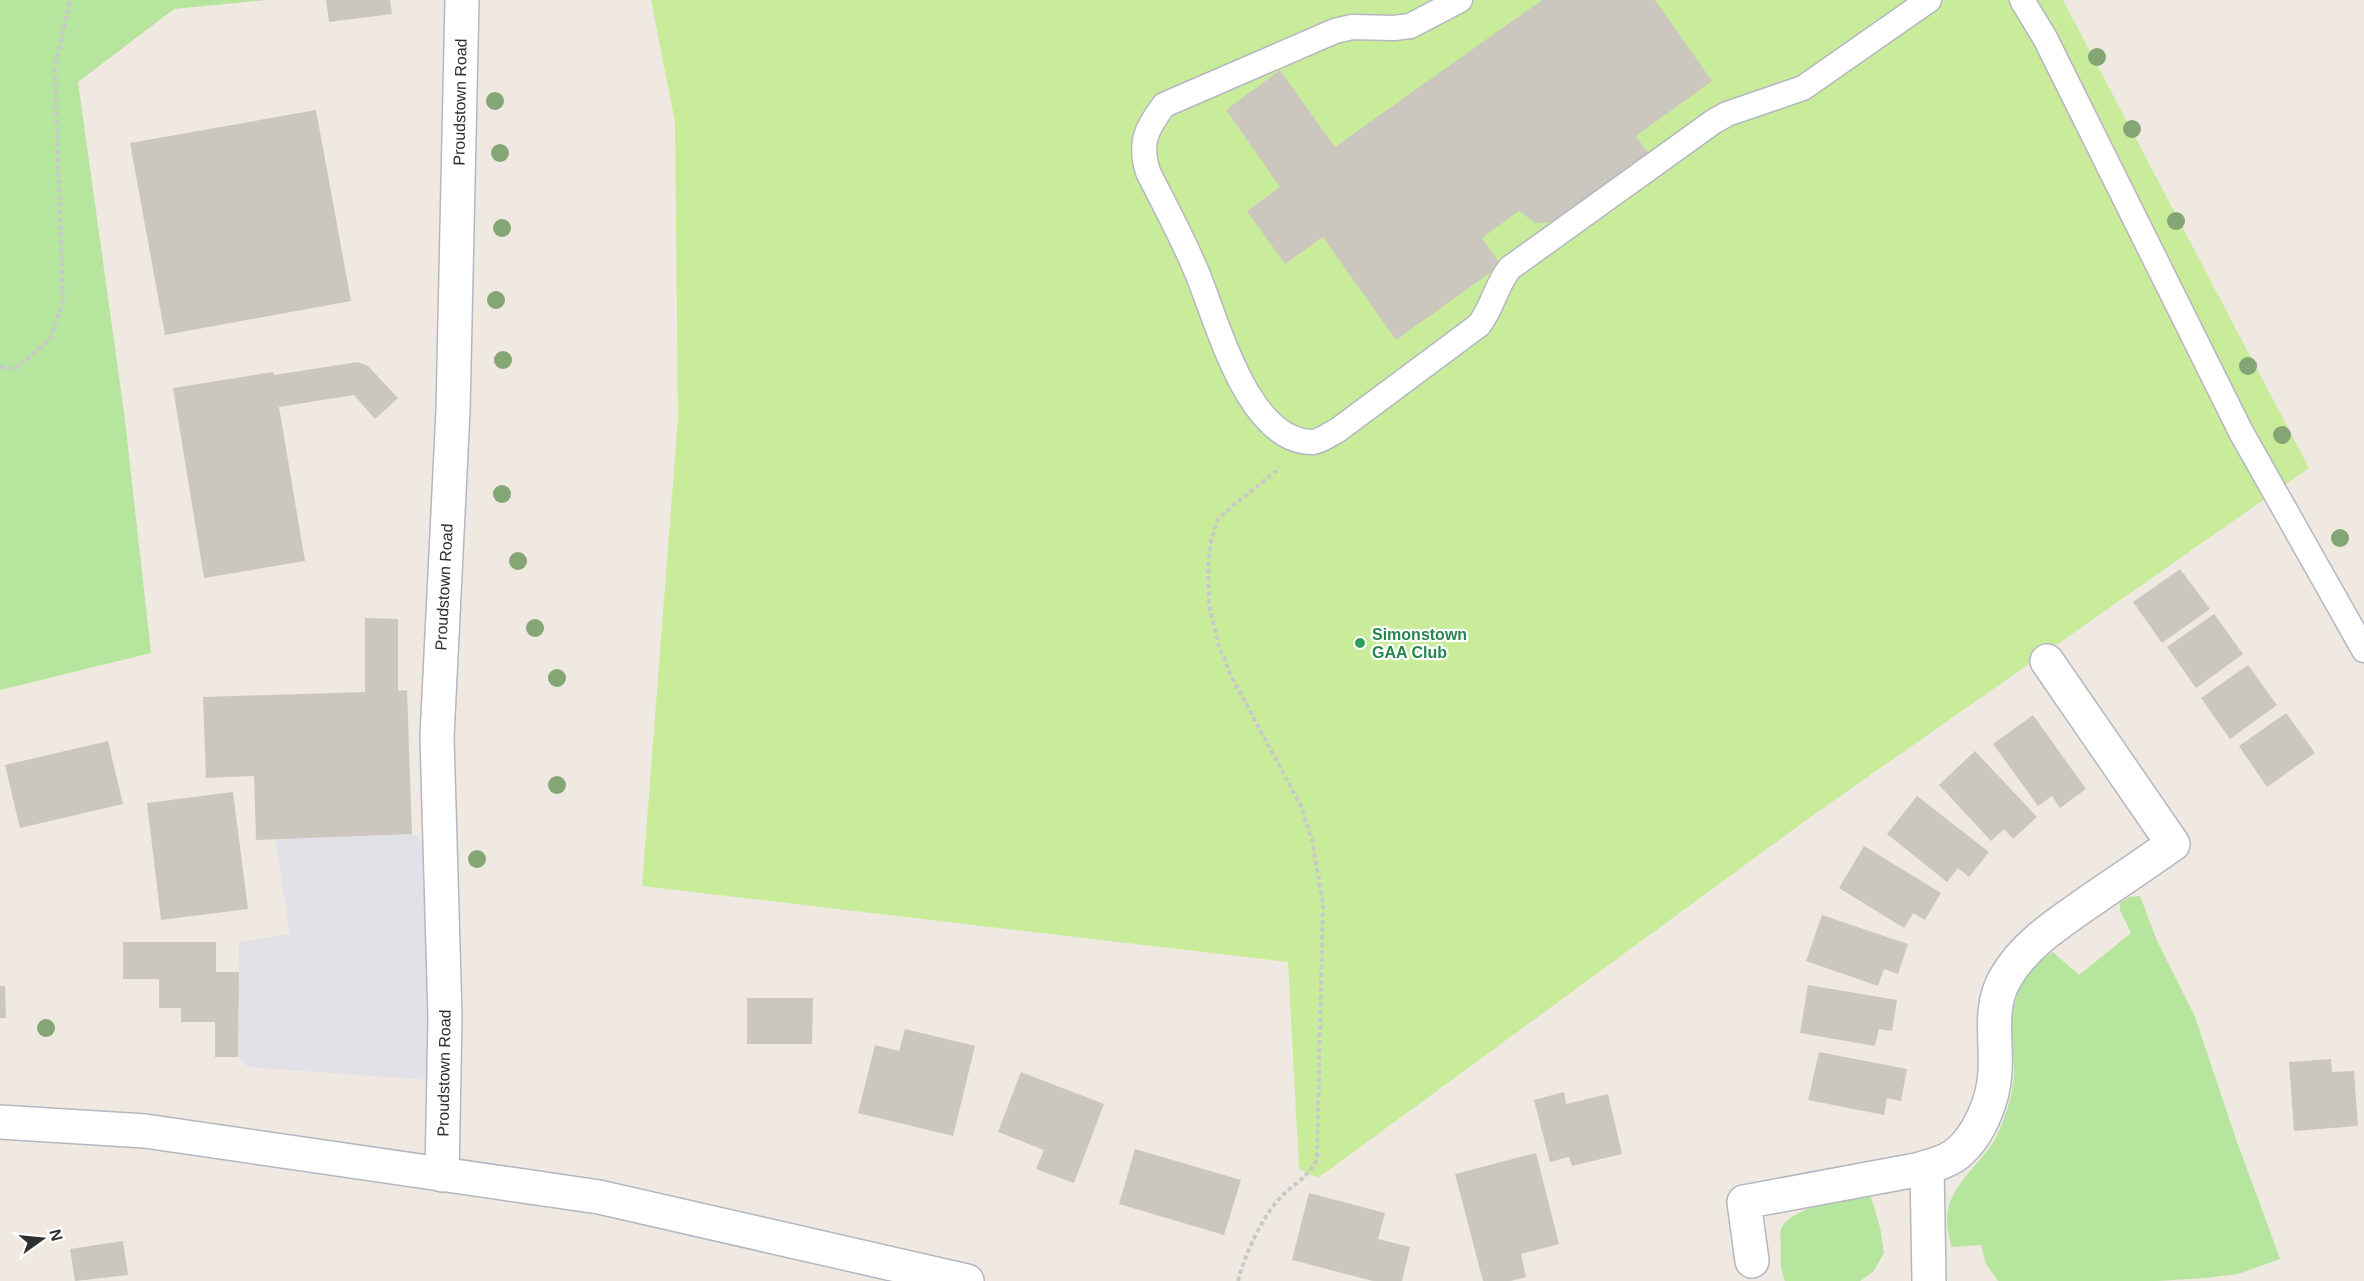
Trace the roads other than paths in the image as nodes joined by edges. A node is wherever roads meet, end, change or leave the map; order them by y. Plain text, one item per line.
1 (462, 0) edge
2 (1460, 0) edge
3 (1929, 0) edge
4 (2022, 0) edge
5 (2364, 650) edge
6 (2047, 661) dead end
7 (0, 1122) edge
8 (1927, 1167) junction
9 (442, 1174) junction
10 (1752, 1261) dead end
11 (967, 1281) edge
12 (1929, 1281) edge

1 - 9 street, Proudstown Road
2 - 3 lane
4 - 5 lane
6 - 8 street
7 - 9 street
8 - 10 street
8 - 12 street
9 - 11 street

